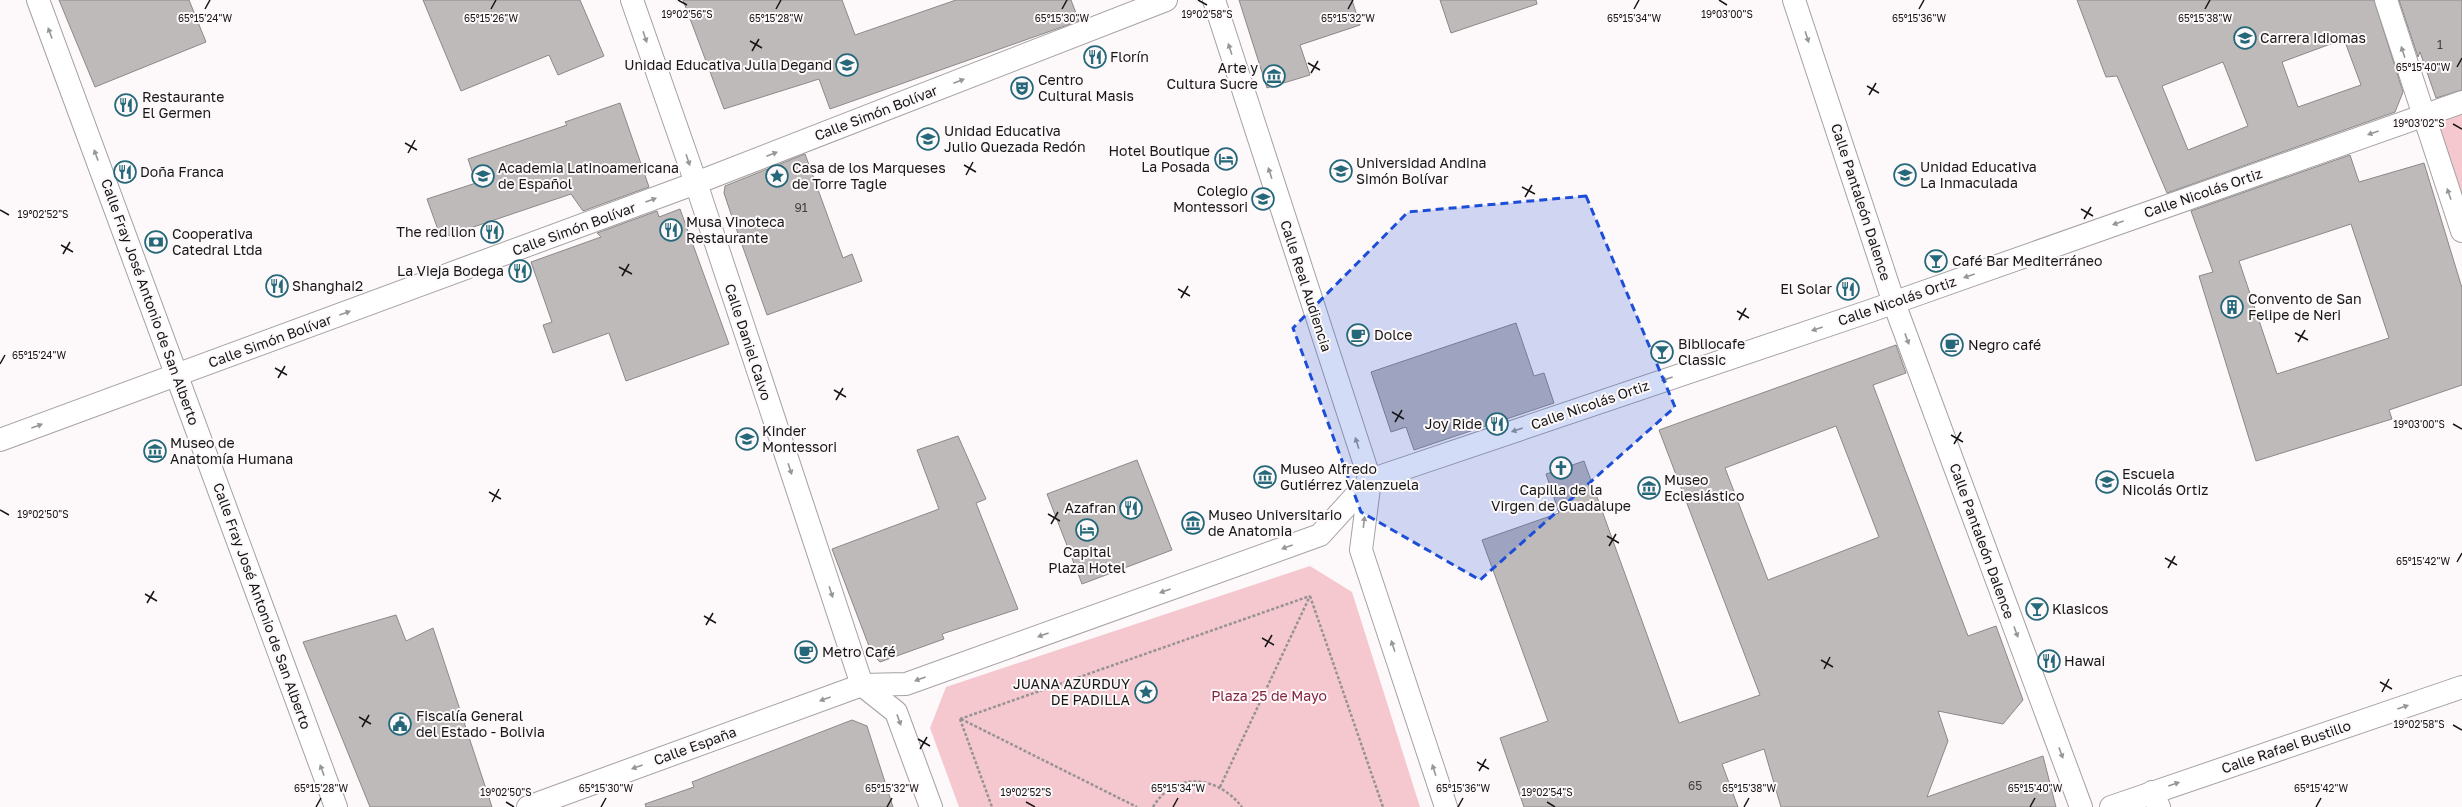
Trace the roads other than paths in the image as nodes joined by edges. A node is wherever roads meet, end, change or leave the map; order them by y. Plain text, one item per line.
1 (38, 0) edge
2 (632, 0) edge
3 (1166, 0) edge
4 (1214, 0) edge
5 (1794, 0) edge
6 (2386, 0) edge
7 (2462, 102) edge
8 (2423, 116) junction
9 (696, 183) junction
10 (2462, 231) edge
11 (1894, 303) junction
12 (177, 376) junction
13 (0, 440) edge
14 (1370, 480) junction
15 (862, 685) junction
16 (2462, 687) edge
17 (2155, 799) edge
18 (336, 807) edge
19 (528, 807) edge
20 (931, 807) edge
21 (1446, 807) edge
22 (2081, 807) edge
23 (2111, 807) edge

12 -> 1 street, Calle Fray José Antonio de San Alberto
2 -> 9 street, Calle Daniel Calvo
9 -> 3 street, Calle Simón Bolívar
14 -> 4 street, Calle Real Audiencia
5 -> 11 street, Calle Pantaleón Dalence
8 -> 6 street
7 - 8 street, Calle Nicolás Ortiz
10 -> 8 street
8 -> 11 street, Calle Nicolás Ortiz
12 -> 9 street, Calle Simón Bolívar
9 -> 15 street, Calle Daniel Calvo
11 -> 14 street, Calle Nicolás Ortiz
11 -> 22 street, Calle Pantaleón Dalence
13 -> 12 street, Calle Simón Bolívar
18 -> 12 street, Calle Fray José Antonio de San Alberto
14 -> 15 street
21 -> 14 street
15 -> 19 street, Calle España
15 -> 20 street
17 -> 16 street, Calle Rafael Bustillo
17 - 23 street, Calle Rafael Bustillo

